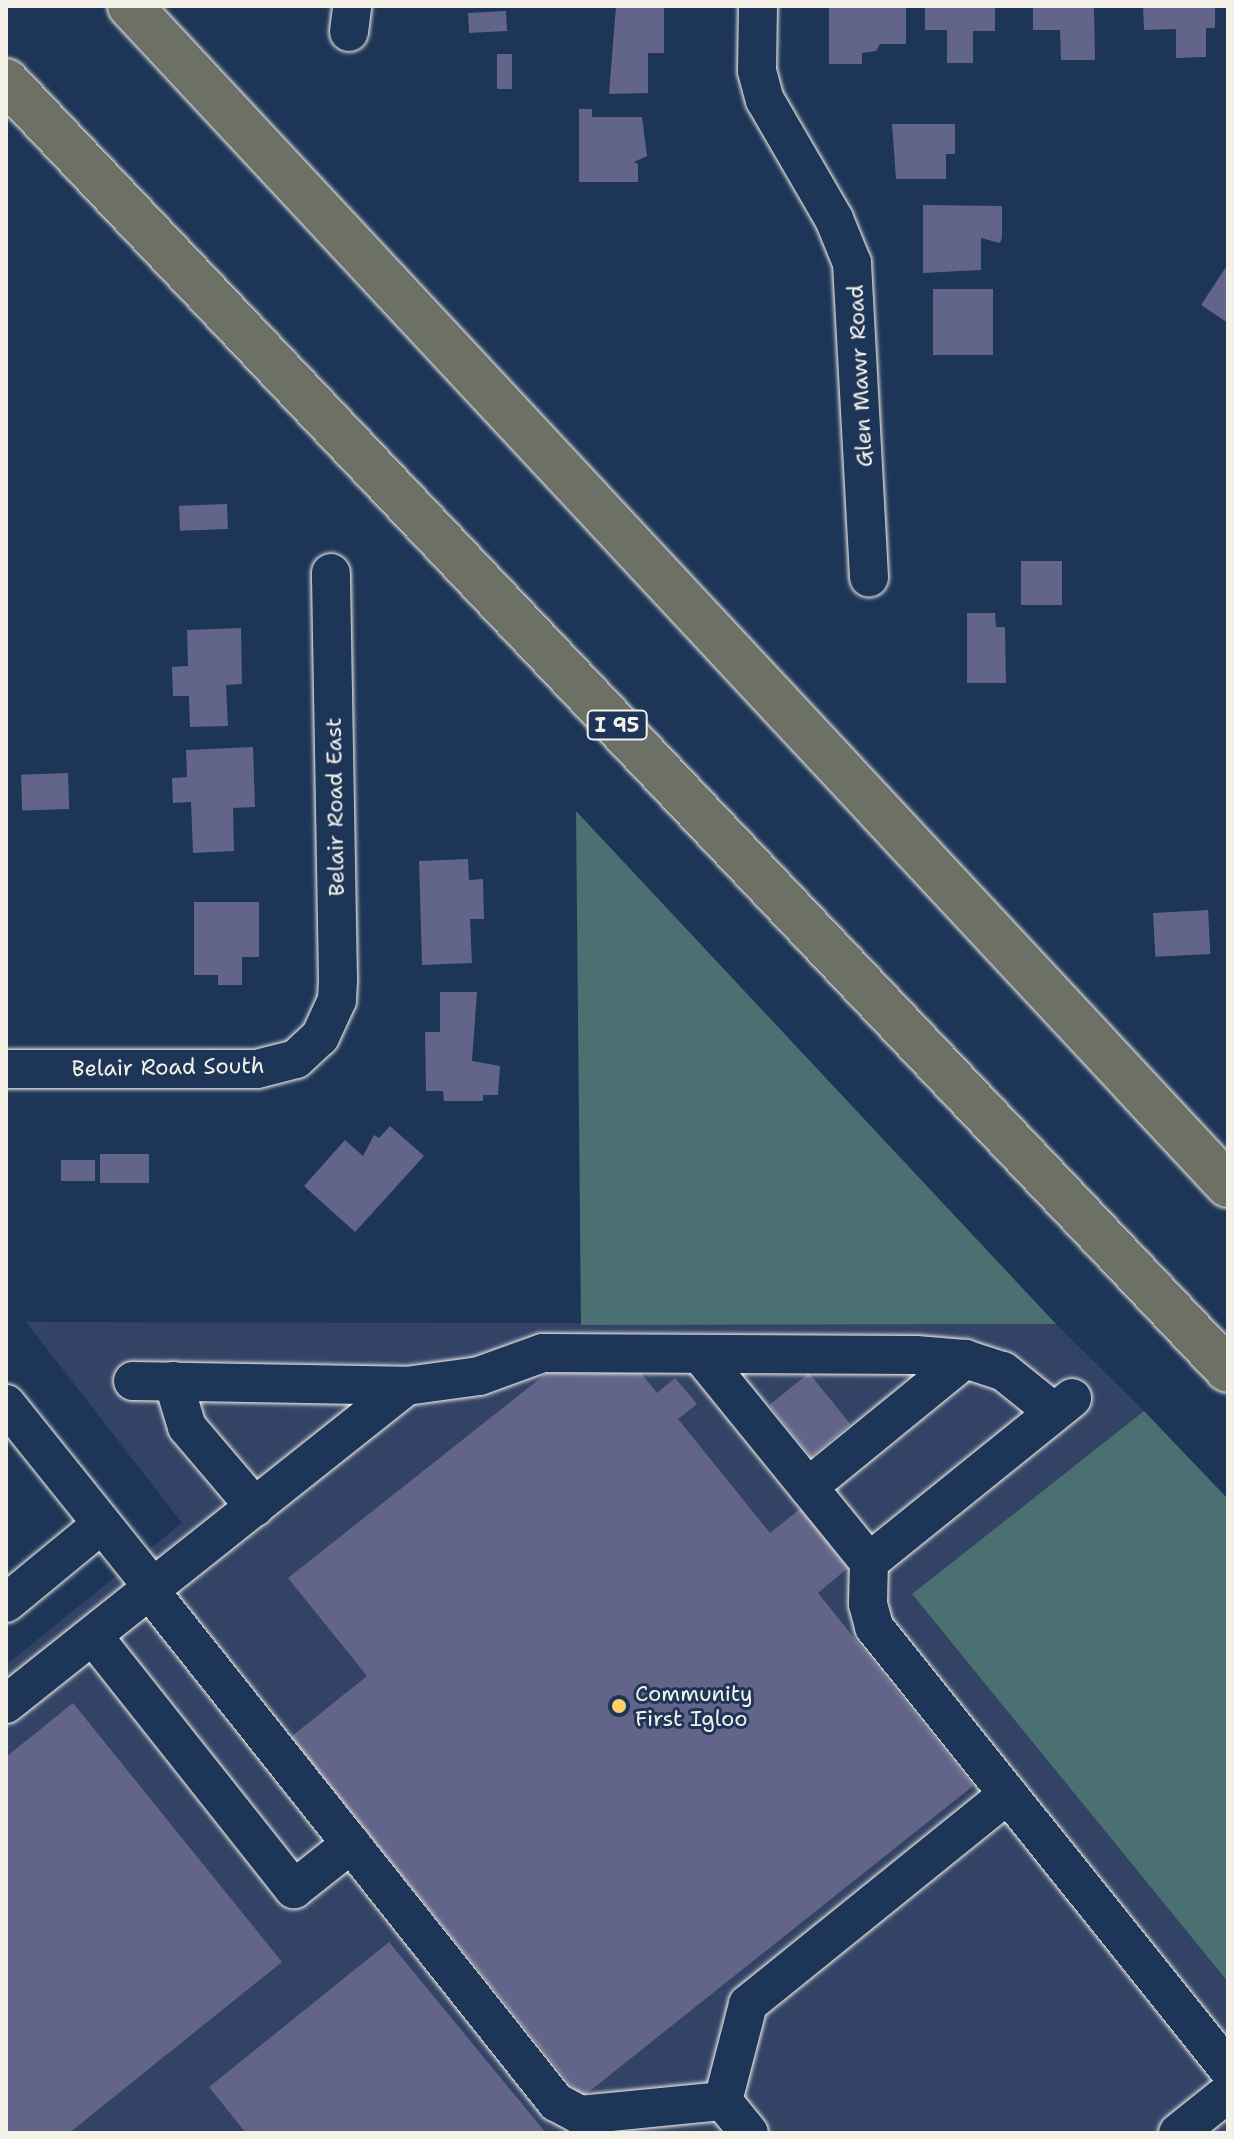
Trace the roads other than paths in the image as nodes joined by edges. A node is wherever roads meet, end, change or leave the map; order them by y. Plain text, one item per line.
1 (130, 6) edge
2 (758, 6) edge
3 (6, 81) edge
4 (331, 573) dead end
5 (869, 578) dead end
6 (320, 1037) joint
7 (1106, 1053) junction
8 (6, 1069) edge
9 (1228, 1152) edge
10 (1228, 1185) edge
11 (700, 1354) junction
12 (965, 1359) junction
13 (1228, 1370) edge
14 (133, 1381) dead end
15 (173, 1381) junction
16 (406, 1386) junction
17 (6, 1404) edge
18 (808, 1487) junction
19 (255, 1507) junction
20 (102, 1524) junction
21 (869, 1562) junction
22 (152, 1590) junction
23 (6, 1603) edge
24 (94, 1637) junction
25 (6, 1704) edge
26 (1008, 1794) junction
27 (351, 1844) junction
28 (1228, 2069) edge
29 (1228, 2093) edge
30 (723, 2101) junction
31 (749, 2133) edge
32 (1178, 2133) edge

1 - 7 highway
2 - 5 street, Glen Mawr Road
3 - 13 highway, I 95
4 - 6 street, Belair Road East
6 - 8 street, Belair Road South
7 - 9 highway
7 - 10 highway
11 - 12 street
11 - 16 street
11 - 18 street
12 - 18 street
12 - 21 street
14 - 15 street
15 - 16 street
15 - 19 street
16 - 19 street
17 - 20 street
18 - 21 street
19 - 22 street
20 - 22 street
20 - 23 street
21 - 26 street
22 - 24 street
22 - 27 street
24 - 25 street
24 - 27 street
26 - 28 street
26 - 30 street
27 - 30 street
29 - 32 street
30 - 31 street

